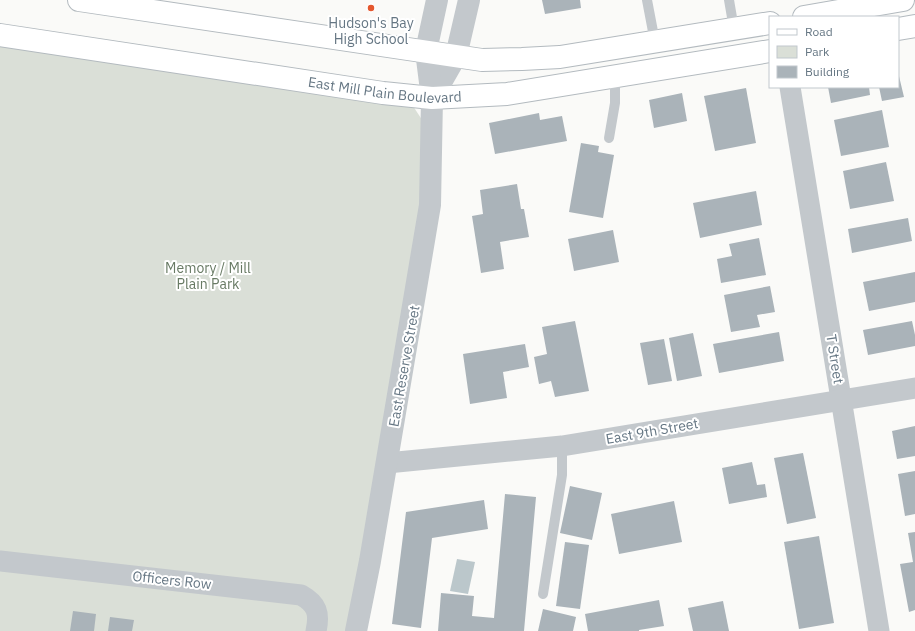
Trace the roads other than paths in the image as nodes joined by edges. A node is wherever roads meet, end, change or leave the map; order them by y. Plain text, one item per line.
1 (79, 0) edge
2 (437, 0) edge
3 (468, 0) edge
4 (648, 0) edge
5 (728, 0) edge
6 (903, 0) edge
7 (842, 5) edge
8 (807, 16) edge
9 (769, 23) edge
10 (915, 26) edge
11 (734, 29) junction
12 (899, 29) edge
13 (0, 35) edge
14 (655, 42) junction
15 (426, 51) junction
16 (769, 51) edge
17 (456, 56) junction
18 (615, 77) junction
19 (790, 88) edge
20 (432, 98) junction
21 (609, 138) dead end
22 (915, 388) edge
23 (841, 399) junction
24 (562, 446) junction
25 (387, 463) junction
26 (0, 561) edge
27 (543, 594) dead end
28 (316, 631) edge
29 (356, 631) edge
30 (879, 631) edge

1 - 15 main road
2 - 15 street, East Reserve Street
3 - 17 street, East Reserve Street
4 - 14 lane
5 - 11 lane
6 - 7 main road
7 - 8 main road
9 - 11 main road
10 - 12 main road
11 - 14 main road
13 - 20 main road, East Mill Plain Boulevard
14 - 17 main road
15 - 17 main road
15 - 20 street, East Reserve Street
16 - 18 main road, East Mill Plain Boulevard
17 - 20 street, East Reserve Street
18 - 20 main road, East Mill Plain Boulevard
18 - 21 lane
19 - 23 street, T Street
20 - 25 street, East Reserve Street
22 - 23 street, East 9th Street
23 - 24 street, East 9th Street
23 - 30 street, T Street
24 - 25 street, East 9th Street
24 - 27 lane
25 - 29 street, East Reserve Street
26 - 28 street, Officers Row

